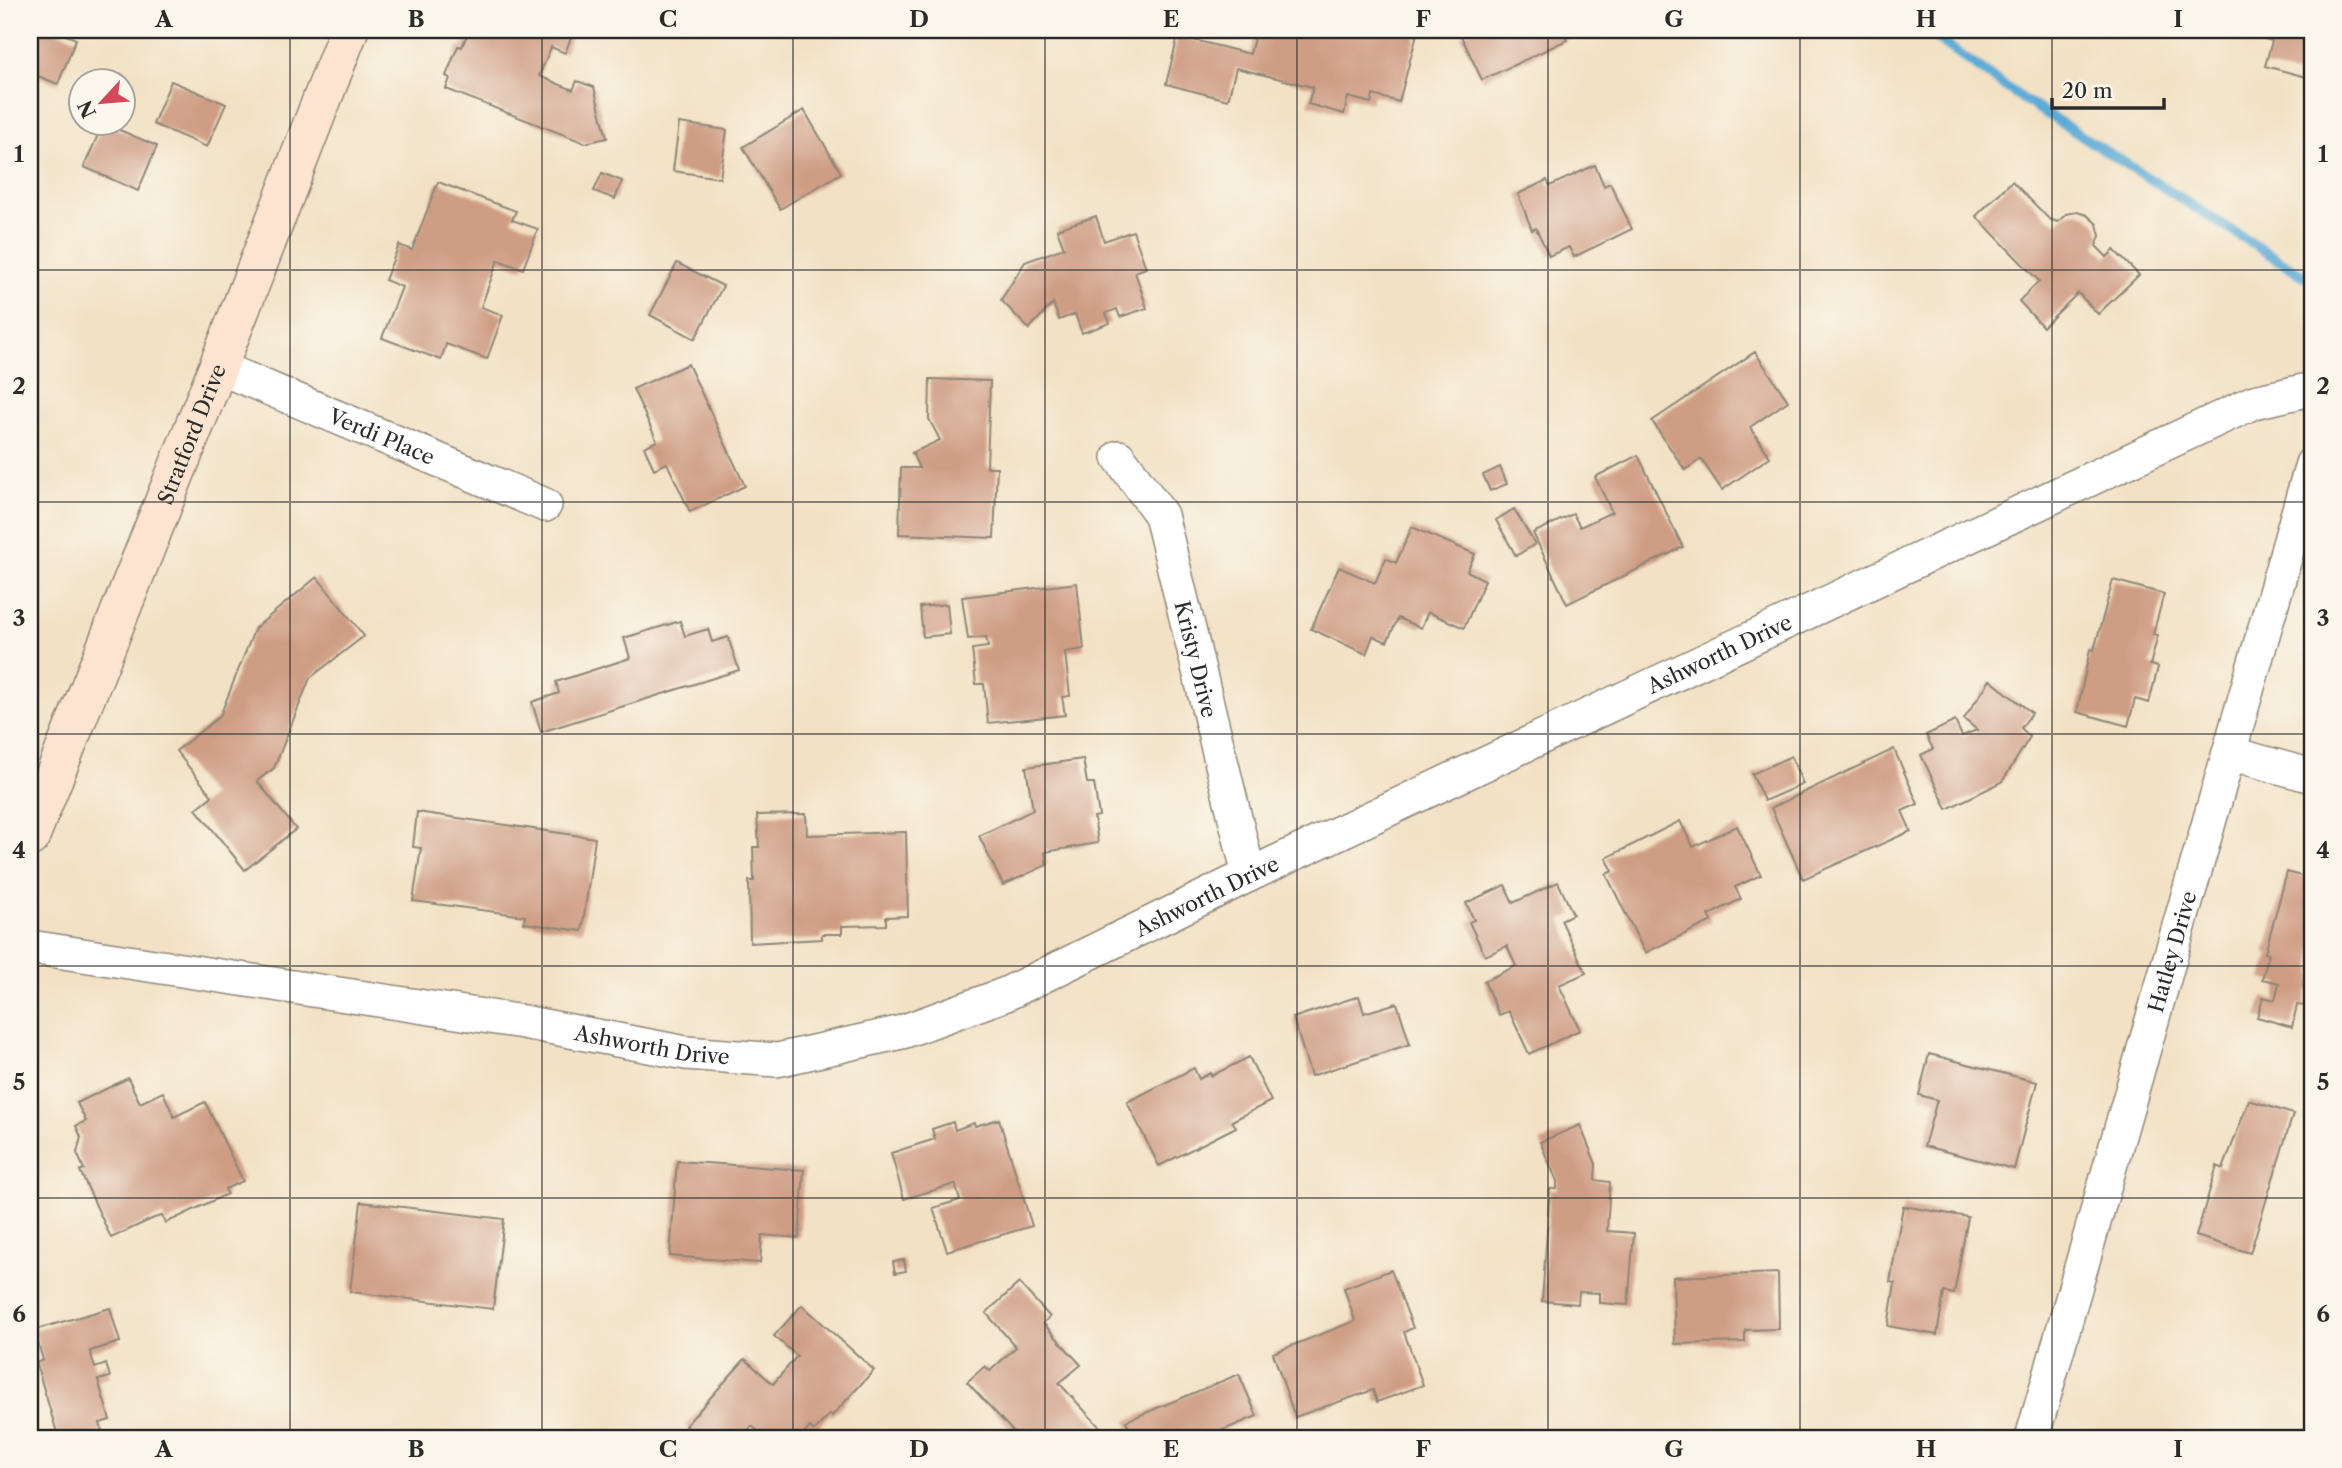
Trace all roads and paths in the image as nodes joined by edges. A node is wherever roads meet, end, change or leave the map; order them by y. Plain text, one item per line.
1 (349, 30) edge
2 (218, 367) junction
3 (2312, 389) edge
4 (1119, 457) dead end
5 (2312, 464) edge
6 (545, 505) dead end
7 (2229, 753) junction
8 (2312, 776) edge
9 (30, 837) edge
10 (1249, 875) junction
11 (30, 947) edge
12 (2032, 1438) edge

1 - 2 street, Stratford Drive
2 - 6 street, Verdi Place
2 - 9 street, Stratford Drive
3 - 10 street, Ashworth Drive
4 - 10 street, Kristy Drive
5 - 7 street, Hatley Drive
7 - 8 street
7 - 12 street, Hatley Drive
10 - 11 street, Ashworth Drive

